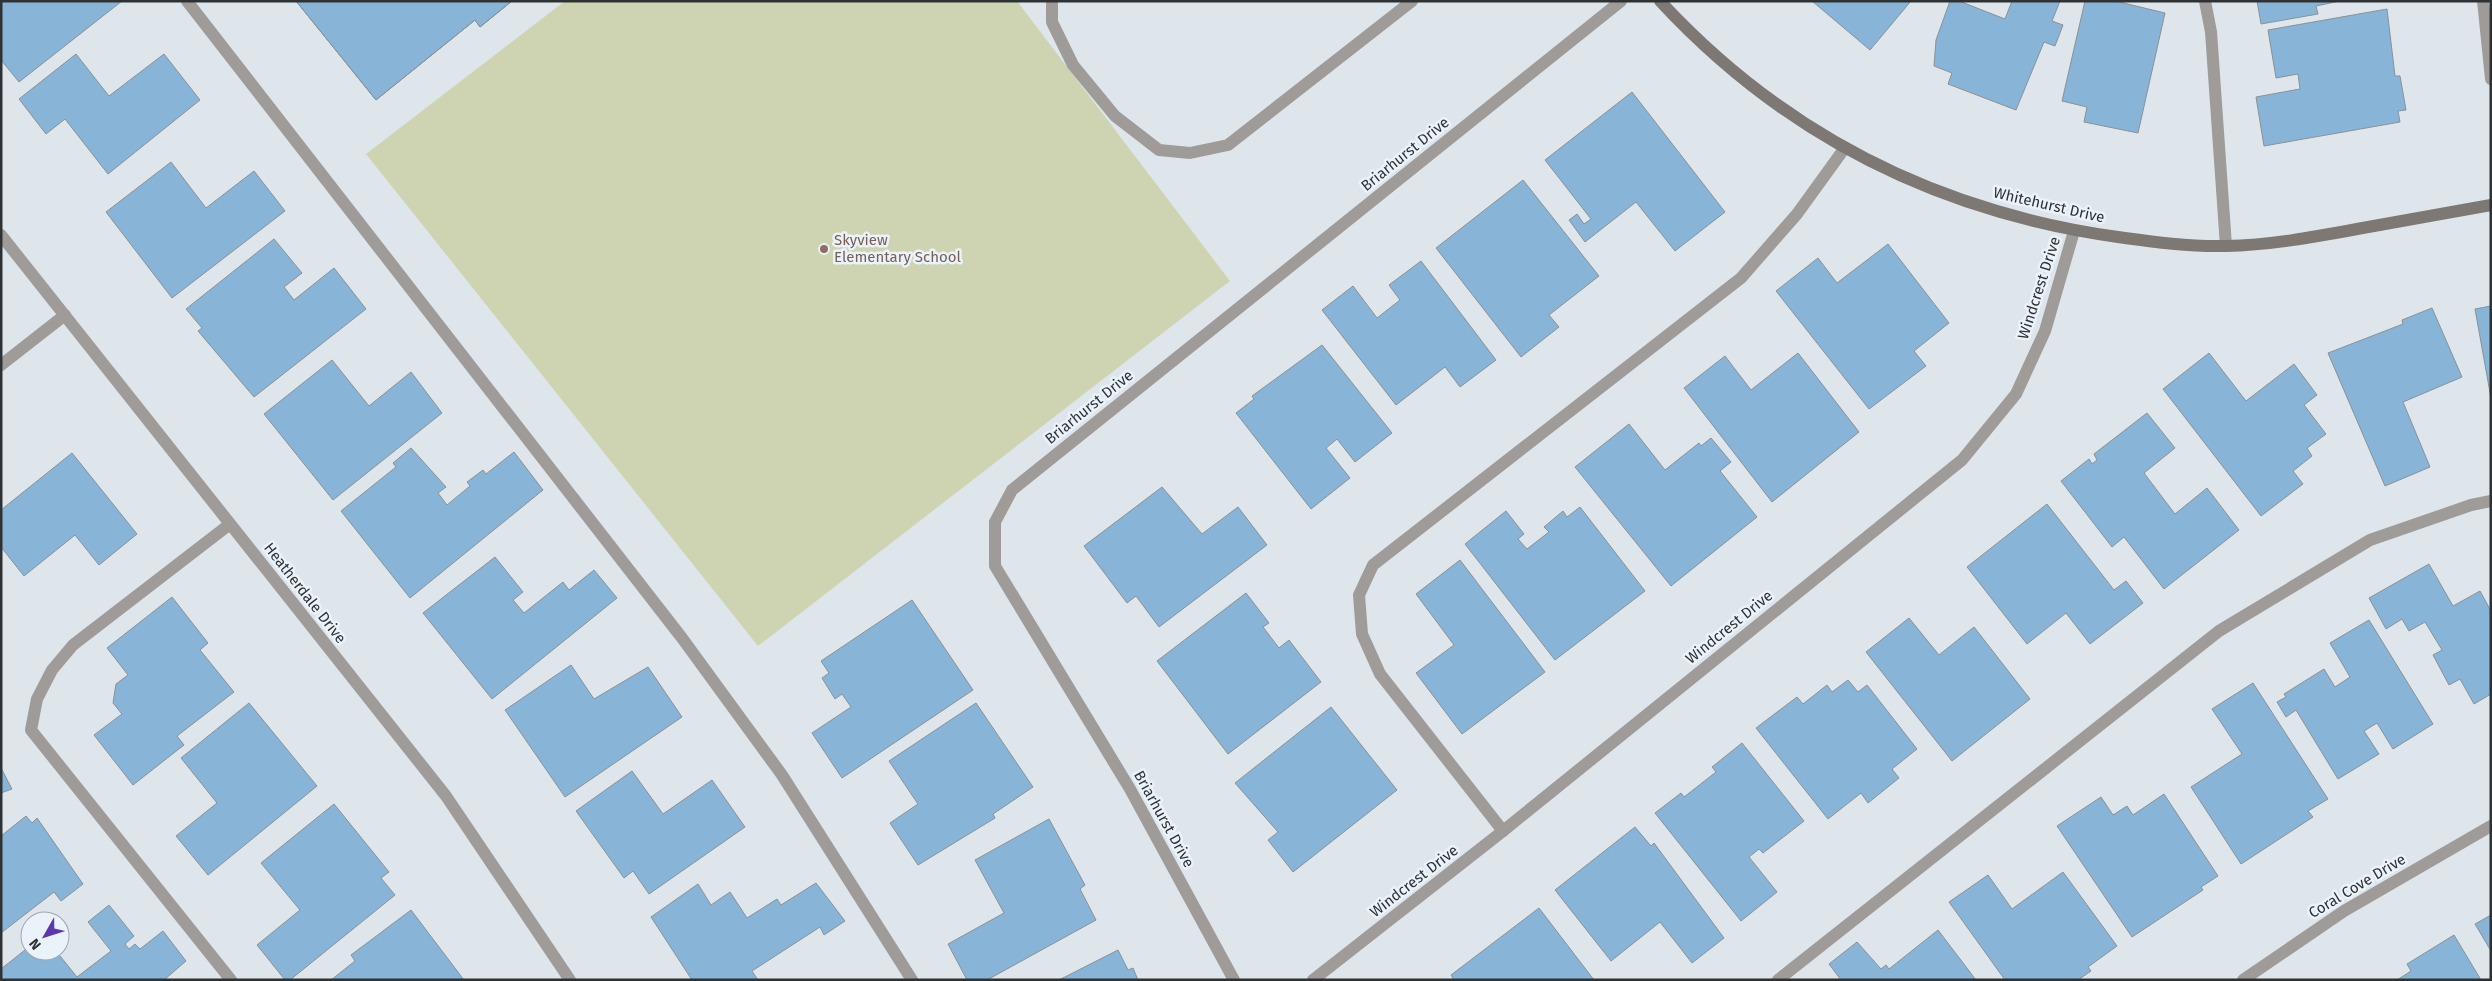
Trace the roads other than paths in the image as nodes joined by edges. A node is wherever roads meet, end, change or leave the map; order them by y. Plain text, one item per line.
1 (187, 1) edge
2 (1052, 1) edge
3 (1412, 1) edge
4 (1621, 1) edge
5 (1660, 1) edge
6 (2205, 1) edge
7 (2483, 1) edge
8 (2491, 79) edge
9 (1844, 149) junction
10 (2491, 205) edge
11 (2074, 231) junction
12 (1, 235) edge
13 (2226, 246) junction
14 (64, 315) junction
15 (1, 365) edge
16 (2491, 500) edge
17 (230, 524) junction
18 (2491, 826) edge
19 (1503, 831) junction
20 (231, 980) edge
21 (570, 980) edge
22 (912, 980) edge
23 (1234, 980) edge
24 (1313, 980) edge
25 (1778, 980) edge
26 (2243, 980) edge

1 - 22 street
2 - 3 street
4 - 23 street, Briarhurst Drive
5 - 9 street, Whitehurst Drive
6 - 13 street
7 - 8 street
9 - 11 street, Whitehurst Drive
9 - 19 street
10 - 13 street, Whitehurst Drive
11 - 13 street, Whitehurst Drive
11 - 19 street, Windcrest Drive
12 - 14 street, Heatherdale Drive
14 - 15 street
14 - 17 street, Heatherdale Drive
16 - 25 street
17 - 20 street
17 - 21 street, Heatherdale Drive
18 - 26 street, Coral Cove Drive
19 - 24 street, Windcrest Drive

